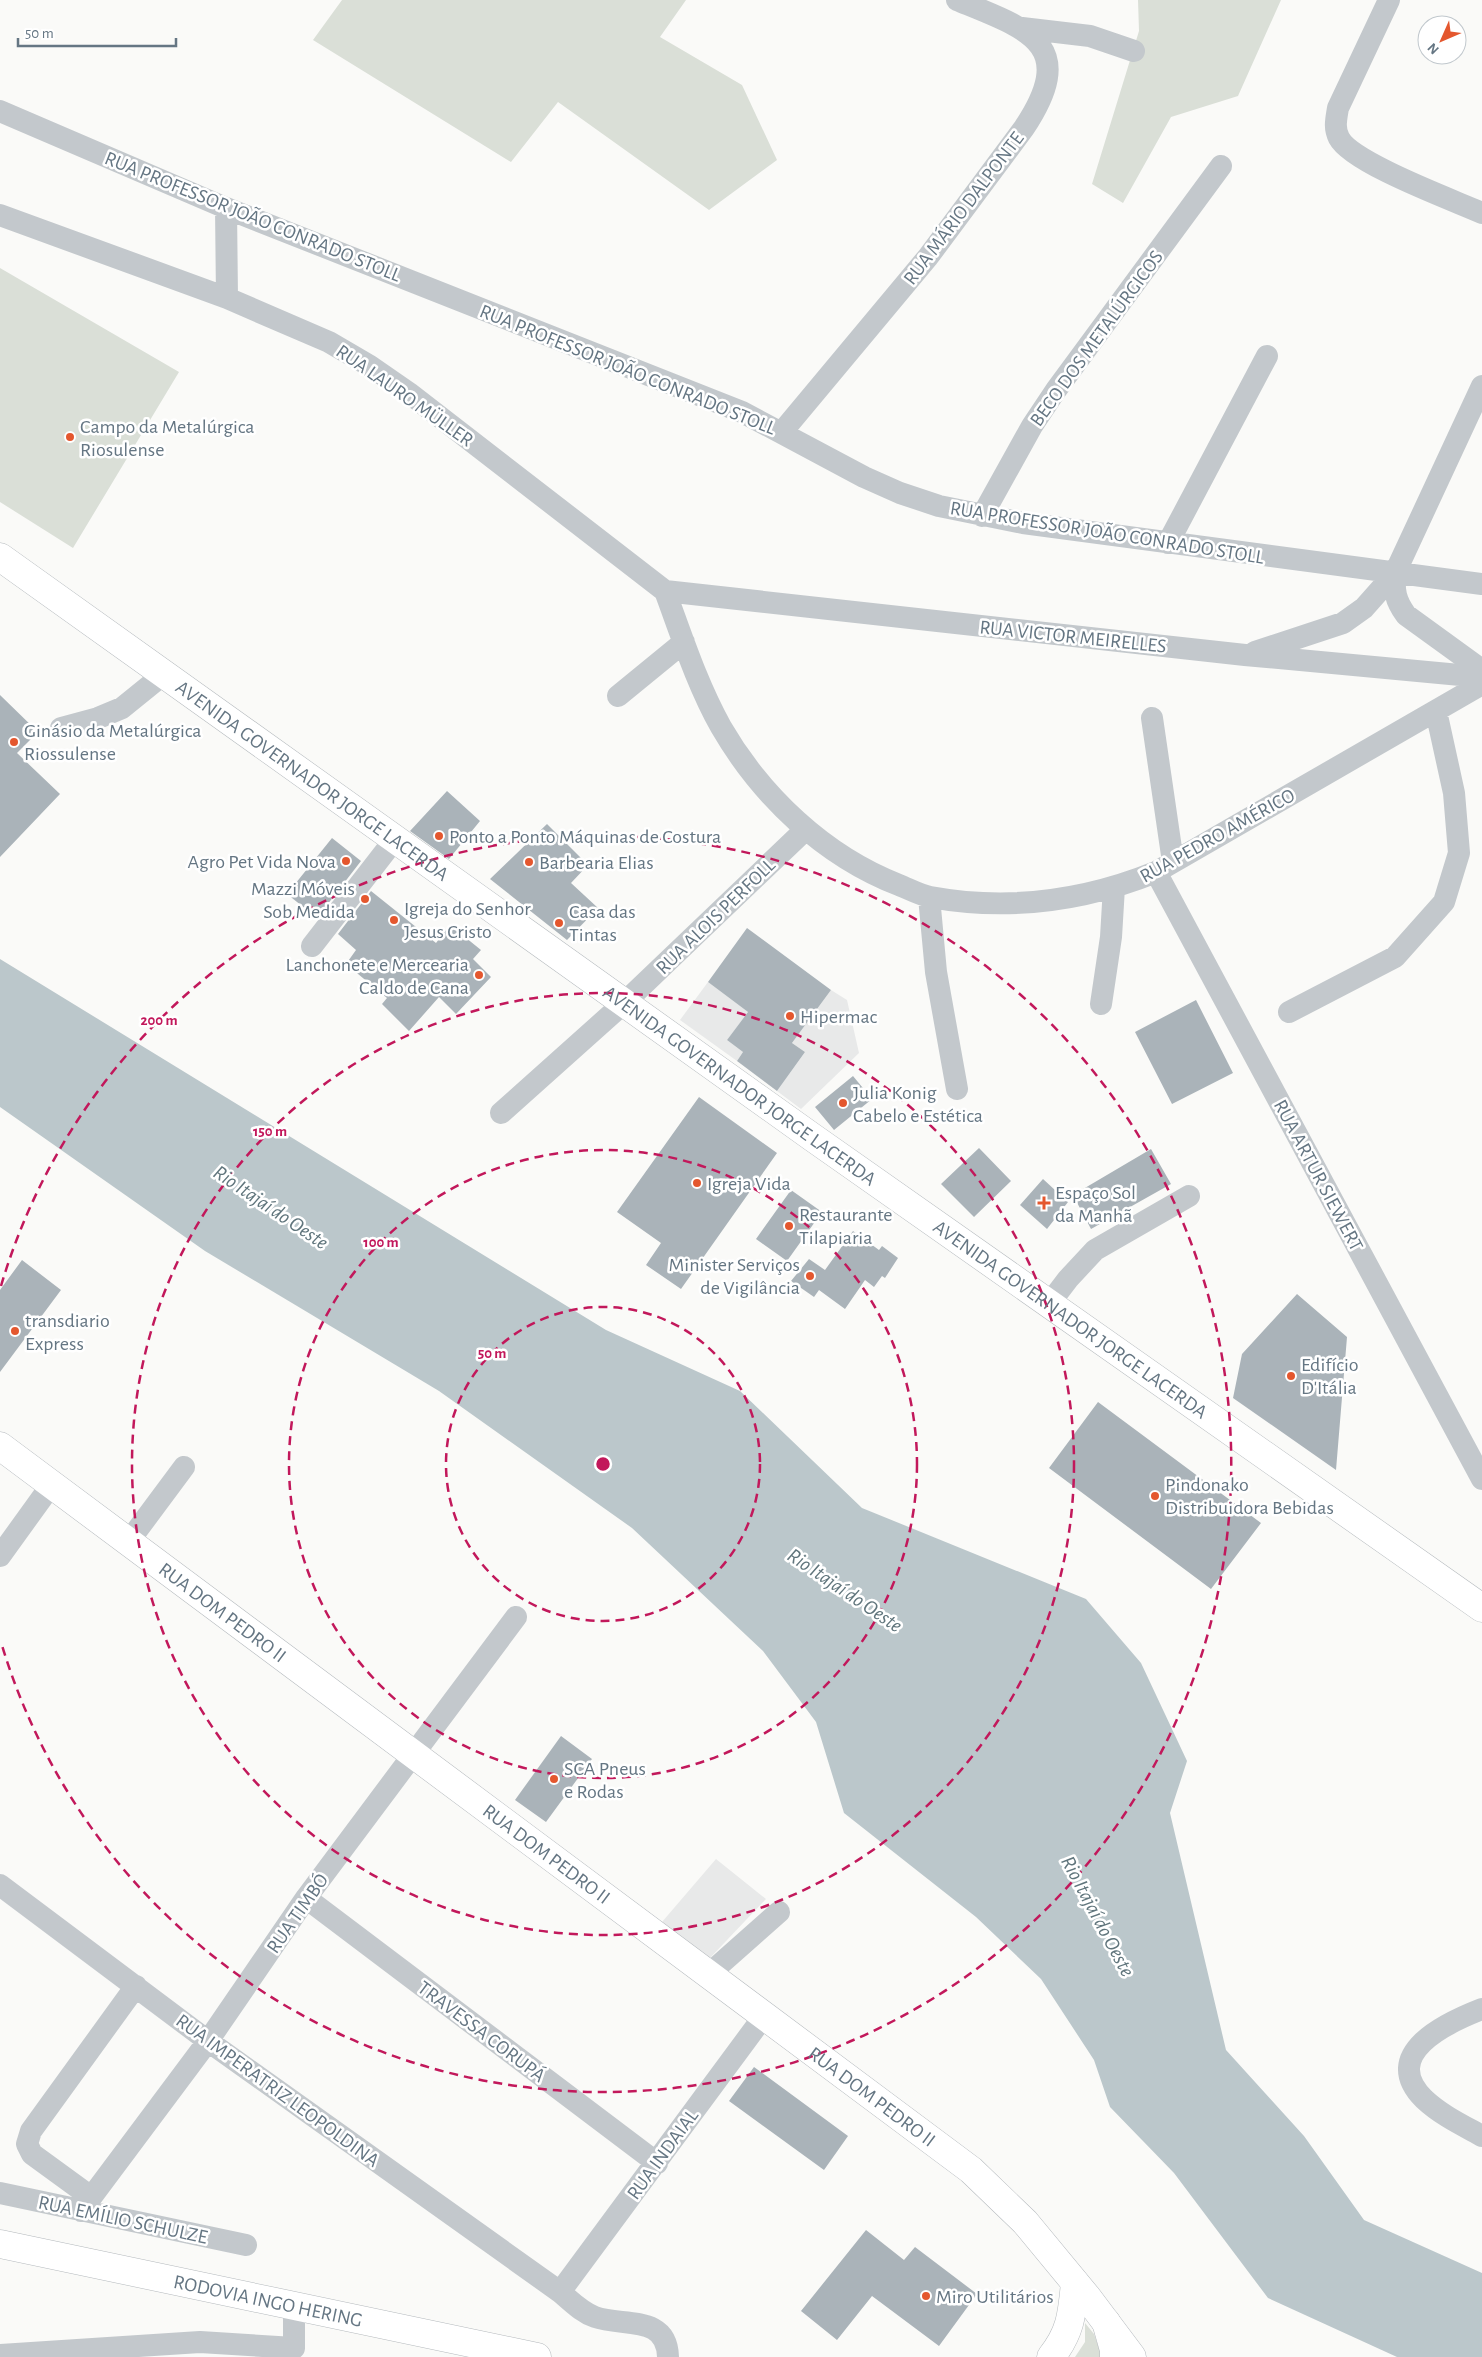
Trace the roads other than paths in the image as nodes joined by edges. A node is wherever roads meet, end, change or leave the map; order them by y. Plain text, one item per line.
1 (957, 0) edge
2 (1389, 0) edge
3 (1022, 28) junction
4 (1134, 51) dead end
5 (0, 111) edge
6 (1221, 166) dead end
7 (226, 208) junction
8 (1482, 213) edge
9 (0, 215) edge
10 (227, 298) junction
11 (1267, 356) dead end
12 (1482, 386) edge
13 (782, 432) junction
14 (982, 516) junction
15 (1168, 543) junction
16 (0, 556) edge
17 (1395, 573) junction
18 (1482, 584) edge
19 (665, 591) junction
20 (1364, 608) junction
21 (1406, 615) junction
22 (684, 642) junction
23 (1245, 655) junction
24 (1482, 670) edge
25 (164, 674) junction
26 (1482, 677) edge
27 (1482, 684) edge
28 (618, 696) dead end
29 (1436, 711) junction
30 (1152, 718) dead end
31 (61, 728) dead end
32 (806, 829) junction
33 (395, 839) junction
34 (1164, 867) junction
35 (1114, 887) junction
36 (929, 897) junction
37 (312, 946) dead end
38 (624, 1003) junction
39 (1101, 1004) dead end
40 (1289, 1012) dead end
41 (957, 1089) dead end
42 (501, 1113) dead end
43 (1189, 1196) dead end
44 (1049, 1304) junction
45 (0, 1446) edge
46 (1476, 1447) edge
47 (184, 1468) dead end
48 (1482, 1479) edge
49 (52, 1484) junction
50 (129, 1541) junction
51 (0, 1556) edge
52 (1482, 1608) edge
53 (516, 1617) dead end
54 (413, 1752) junction
55 (0, 1885) edge
56 (306, 1898) junction
57 (779, 1912) dead end
58 (709, 1974) junction
59 (136, 1986) junction
60 (1482, 2009) edge
61 (764, 2016) junction
62 (208, 2041) junction
63 (1482, 2136) edge
64 (657, 2163) junction
65 (0, 2193) edge
66 (86, 2204) junction
67 (0, 2244) edge
68 (246, 2245) dead end
69 (1076, 2283) junction
70 (560, 2292) junction
71 (294, 2306) junction
72 (1106, 2322) junction
73 (301, 2352) edge
74 (493, 2353) edge
75 (0, 2355) edge
76 (537, 2357) edge
77 (668, 2357) edge
78 (1051, 2357) edge
79 (1114, 2357) edge
80 (1132, 2357) edge

1 - 3 street, RUA MÁRIO DALPONTE
2 - 8 street
3 - 4 street
3 - 13 street, RUA MÁRIO DALPONTE
5 - 7 street, RUA PROFESSOR JOÃO CONRADO STOLL
6 - 14 street, BECO DOS METALÚRGICOS
7 - 10 street
7 - 13 street, RUA PROFESSOR JOÃO CONRADO STOLL
9 - 10 street, RUA LAURO MÜLLER
10 - 19 street, RUA LAURO MÜLLER
11 - 15 street
12 - 17 street
13 - 14 street, RUA PROFESSOR JOÃO CONRADO STOLL
14 - 15 street, RUA PROFESSOR JOÃO CONRADO STOLL
15 - 17 street, RUA PROFESSOR JOÃO CONRADO STOLL
16 - 25 main road, AVENIDA GOVERNADOR JORGE LACERDA
17 - 18 street, RUA PROFESSOR JOÃO CONRADO STOLL
17 - 20 street
17 - 21 street
19 - 22 street, RUA PEDRO AMÉRICO
19 - 23 street, RUA VICTOR MEIRELLES
20 - 21 street
20 - 23 street
21 - 24 street
22 - 28 street
22 - 32 street, RUA PEDRO AMÉRICO
23 - 26 street, RUA VICTOR MEIRELLES
25 - 31 street
25 - 33 main road, AVENIDA GOVERNADOR JORGE LACERDA
27 - 29 street, RUA PEDRO AMÉRICO
29 - 34 street, RUA PEDRO AMÉRICO
29 - 40 street
30 - 34 street, RUA ARTUR SIEWERT
32 - 36 street, RUA PEDRO AMÉRICO
32 - 38 street, RUA ALOIS PERFOLL
33 - 37 street
33 - 38 main road, AVENIDA GOVERNADOR JORGE LACERDA
34 - 35 street, RUA PEDRO AMÉRICO
34 - 46 street, RUA ARTUR SIEWERT
35 - 36 street, RUA PEDRO AMÉRICO
35 - 39 street
36 - 41 street
38 - 42 street, RUA ALOIS PERFOLL
38 - 44 main road, AVENIDA GOVERNADOR JORGE LACERDA
43 - 44 street
44 - 52 main road, AVENIDA GOVERNADOR JORGE LACERDA
45 - 49 main road, RUA DOM PEDRO II
46 - 48 street, RUA ARTUR SIEWERT
47 - 50 street
49 - 50 main road, RUA DOM PEDRO II
49 - 51 street
50 - 54 main road, RUA DOM PEDRO II
53 - 54 street, RUA TIMBÓ
54 - 56 street, RUA TIMBÓ
54 - 58 main road, RUA DOM PEDRO II
55 - 59 street, RUA IMPERATRIZ LEOPOLDINA
56 - 62 street, RUA TIMBÓ
56 - 64 street, TRAVESSA CORUPÁ
57 - 58 street
58 - 61 main road, RUA DOM PEDRO II
59 - 62 street, RUA IMPERATRIZ LEOPOLDINA
59 - 66 street
60 - 63 street
61 - 64 street, RUA INDAIAL
61 - 69 main road, RUA DOM PEDRO II
62 - 66 street, RUA TIMBÓ
62 - 70 street, RUA IMPERATRIZ LEOPOLDINA
64 - 70 street, RUA INDAIAL
65 - 66 street, RUA EMÍLIO SCHULZE
66 - 68 street, RUA EMÍLIO SCHULZE
67 - 71 main road, RODOVIA INGO HERING
69 - 72 main road, RUA DOM PEDRO II
69 - 78 main road
70 - 77 street, RUA IMPERATRIZ LEOPOLDINA
71 - 73 street
71 - 74 main road, RODOVIA INGO HERING
72 - 79 main road
72 - 80 main road, RUA DOM PEDRO II
73 - 75 street
74 - 76 main road, RODOVIA INGO HERING

